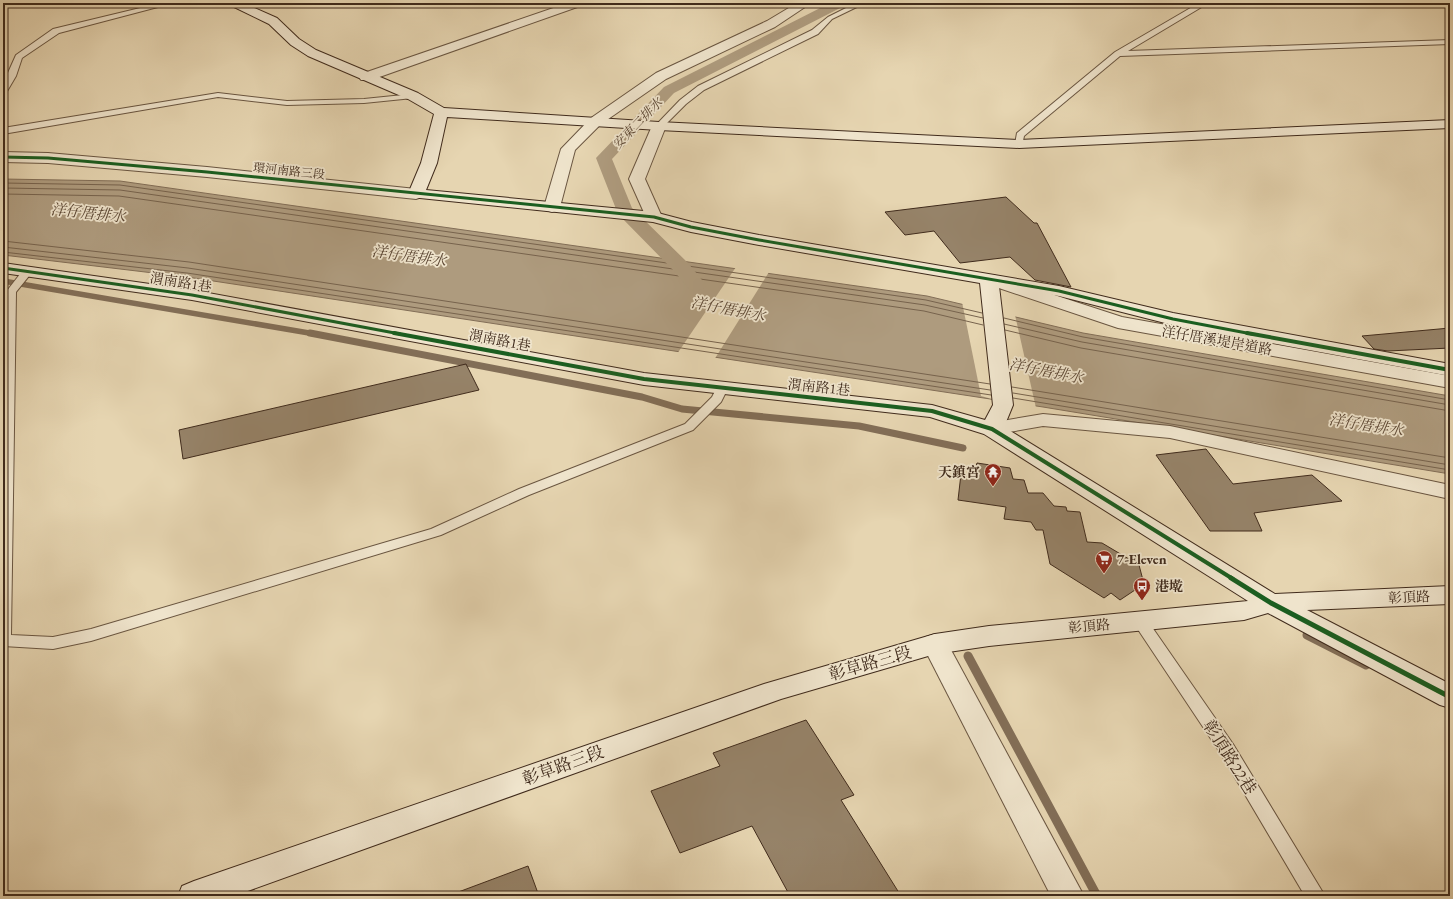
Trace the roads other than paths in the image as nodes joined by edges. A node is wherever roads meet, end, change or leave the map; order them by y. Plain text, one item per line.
1 (170, 3) edge
2 (234, 3) edge
3 (580, 3) edge
4 (805, 3) edge
5 (862, 3) edge
6 (1204, 3) edge
7 (1216, 3) edge
8 (1450, 42) edge
9 (1118, 54) junction
10 (366, 77) junction
11 (3, 91) edge
12 (413, 96) junction
13 (441, 112) junction
14 (602, 121) junction
15 (1450, 124) edge
16 (653, 125) junction
17 (3, 131) edge
18 (1019, 144) junction
19 (3, 157) edge
20 (416, 194) junction
21 (552, 208) junction
22 (654, 217) junction
23 (3, 268) edge
24 (28, 271) junction
25 (989, 279) junction
26 (1450, 370) edge
27 (1450, 382) edge
28 (722, 388) junction
29 (992, 429) junction
30 (1450, 492) edge
31 (1450, 595) edge
32 (1271, 603) junction
33 (1140, 621) junction
34 (3, 640) edge
35 (935, 644) junction
36 (1450, 697) edge
37 (194, 896) edge
38 (1068, 896) edge
39 (1315, 896) edge

1 - 11 lane
2 - 10 street
3 - 10 street
4 - 14 street
5 - 16 lane
6 - 7 lane
6 - 9 lane
8 - 9 lane
9 - 18 lane
10 - 12 street
12 - 13 street
12 - 17 lane
13 - 14 street
13 - 20 street
14 - 16 street
14 - 21 street
15 - 18 street
16 - 18 street
16 - 22 street
19 - 20 street, 環河南路三段
20 - 21 street, 環河南路三段
21 - 22 street, 環河南路三段
22 - 25 street, 環河南路三段
23 - 24 street, 渭南路1巷
24 - 28 street, 渭南路1巷
24 - 34 lane
25 - 26 street
25 - 27 street, 洋仔厝溪堤岸道路
25 - 29 street
28 - 29 street, 渭南路1巷
28 - 34 lane
29 - 30 street
29 - 32 street
31 - 32 street, 彰頂路
32 - 33 street, 彰頂路
32 - 36 street
33 - 35 street, 彰頂路
33 - 39 lane, 彰頂路22巷
35 - 37 street, 彰草路三段
35 - 38 street

